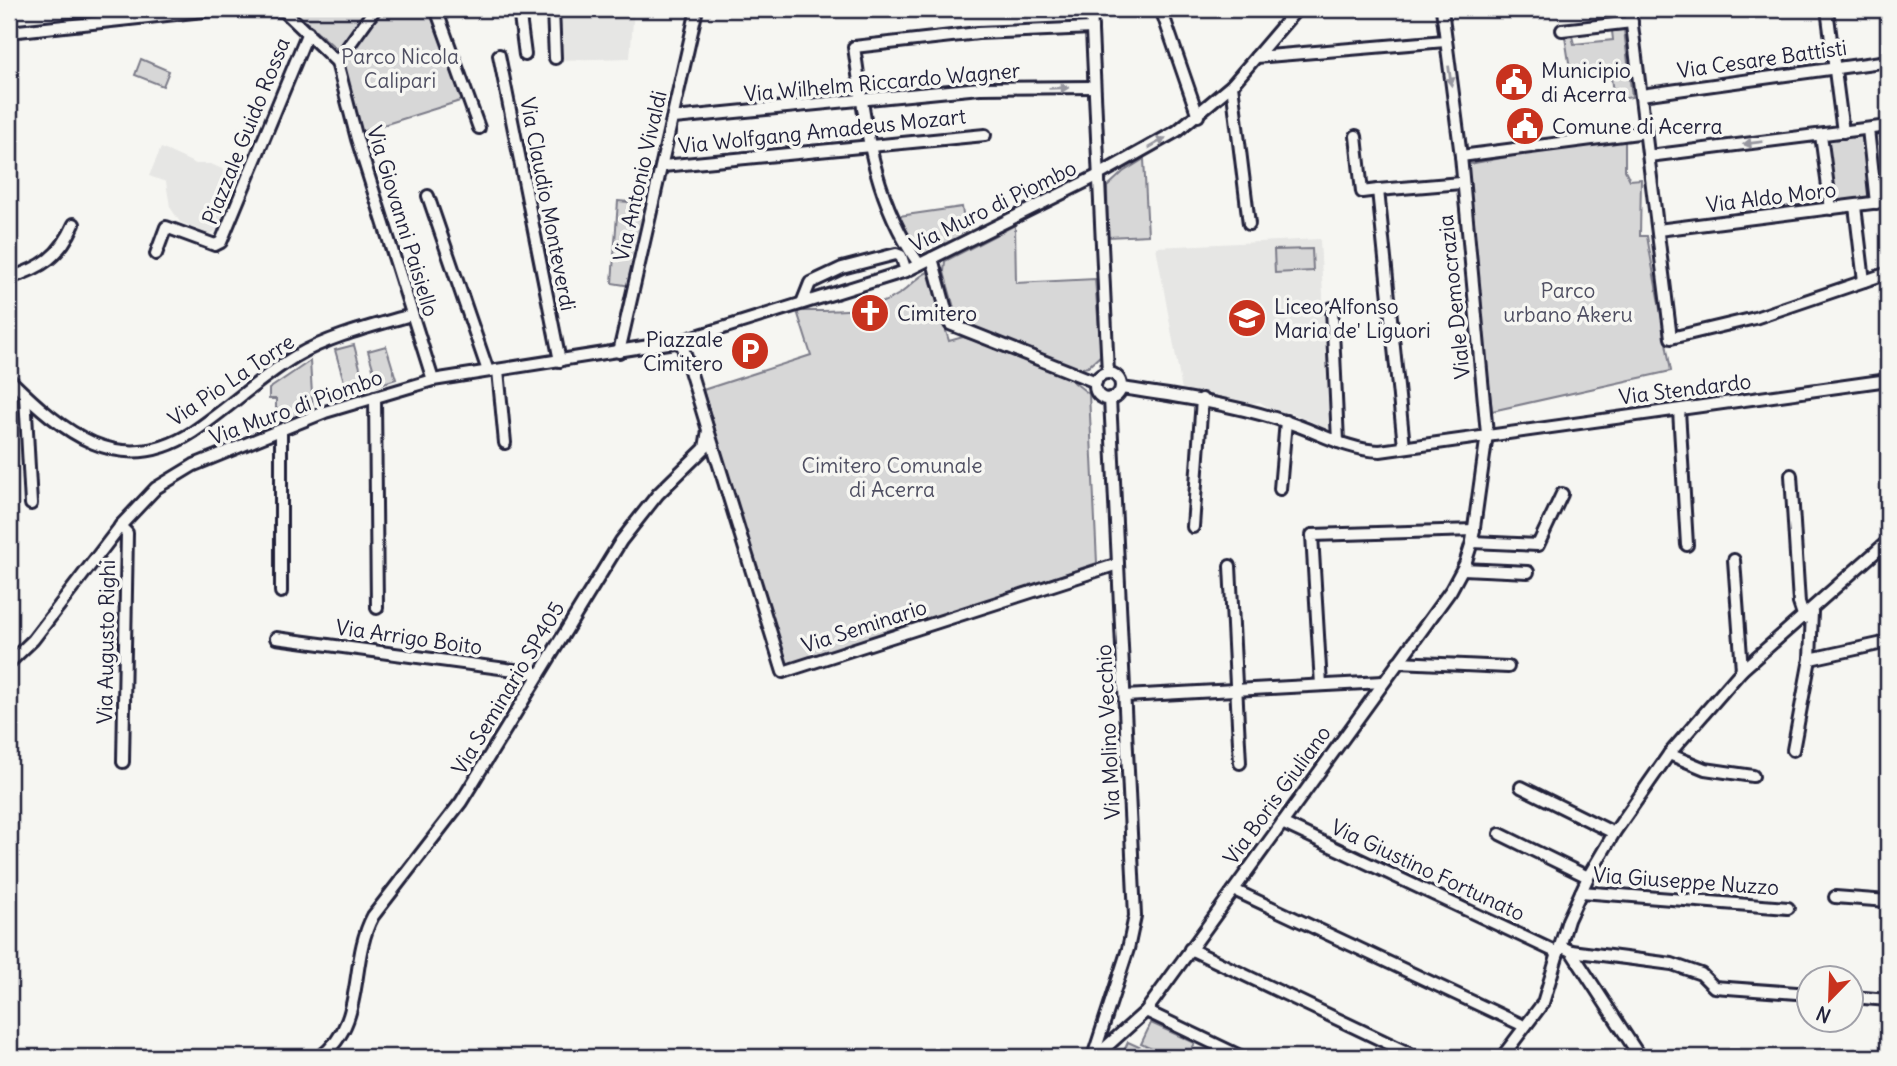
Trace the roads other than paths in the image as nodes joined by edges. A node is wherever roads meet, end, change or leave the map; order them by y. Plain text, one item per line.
1 (222, 9) edge
2 (267, 9) edge
3 (375, 9) edge
4 (436, 9) edge
5 (519, 9) edge
6 (553, 9) edge
7 (697, 9) edge
8 (1091, 9) edge
9 (1161, 9) edge
10 (1297, 9) edge
11 (1442, 9) edge
12 (1630, 9) edge
13 (1827, 9) edge
14 (284, 10) edge
15 (1632, 22) junction
16 (1092, 28) junction
17 (1562, 30) dead end
18 (9, 32) edge
19 (307, 32) junction
20 (1445, 41) junction
21 (499, 55) dead end
22 (525, 55) dead end
23 (1256, 57) junction
24 (555, 58) dead end
25 (1888, 61) edge
26 (337, 62) junction
27 (1835, 68) junction
28 (1232, 85) junction
29 (1094, 87) junction
30 (1642, 95) junction
31 (862, 101) junction
32 (1198, 116) junction
33 (674, 118) junction
34 (1888, 126) edge
35 (479, 128) dead end
36 (1868, 129) junction
37 (1646, 132) junction
38 (1843, 132) junction
39 (985, 135) dead end
40 (1821, 135) junction
41 (1356, 136) dead end
42 (871, 147) junction
43 (1461, 156) junction
44 (1649, 156) junction
45 (663, 166) junction
46 (1097, 176) junction
47 (1461, 183) junction
48 (1378, 190) junction
49 (428, 195) dead end
50 (1888, 201) edge
51 (1875, 203) junction
52 (1855, 206) junction
53 (1831, 209) junction
54 (74, 224) dead end
55 (1249, 224) dead end
56 (1658, 230) junction
57 (156, 254) dead end
58 (932, 258) junction
59 (919, 264) junction
60 (906, 271) junction
61 (1888, 273) edge
62 (9, 278) edge
63 (1864, 281) junction
64 (802, 303) junction
65 (1332, 307) dead end
66 (411, 315) junction
67 (681, 341) junction
68 (619, 352) junction
69 (560, 361) junction
70 (493, 370) junction
71 (1108, 373) junction
72 (9, 379) edge
73 (433, 380) junction
74 (1888, 380) edge
75 (1096, 382) junction
76 (1121, 388) junction
77 (25, 395) junction
78 (375, 397) junction
79 (1110, 398) junction
80 (1202, 399) junction
81 (1679, 410) junction
82 (1286, 421) junction
83 (708, 430) junction
84 (281, 431) junction
85 (1487, 434) junction
86 (1338, 442) junction
87 (505, 443) dead end
88 (1404, 446) junction
89 (1791, 475) dead end
90 (1280, 489) dead end
91 (1562, 494) dead end
92 (31, 504) dead end
93 (120, 526) junction
94 (1193, 527) dead end
95 (1474, 530) junction
96 (1888, 541) edge
97 (1472, 542) junction
98 (1687, 545) dead end
99 (1734, 560) dead end
100 (1118, 564) junction
101 (1230, 566) dead end
102 (1463, 569) junction
103 (1528, 572) dead end
104 (281, 592) dead end
105 (377, 608) dead end
106 (1808, 615) junction
107 (276, 638) dead end
108 (1888, 642) edge
109 (1810, 659) junction
110 (1398, 662) junction
111 (9, 663) edge
112 (1507, 667) dead end
113 (1742, 670) junction
114 (537, 673) junction
115 (1383, 682) junction
116 (1321, 685) junction
117 (1235, 690) junction
118 (1125, 696) junction
119 (1793, 750) dead end
120 (1669, 754) junction
121 (123, 762) dead end
122 (1240, 763) dead end
123 (1753, 776) dead end
124 (1521, 788) dead end
125 (1282, 823) junction
126 (1614, 833) junction
127 (1500, 834) dead end
128 (1588, 877) junction
129 (1234, 890) junction
130 (1581, 892) junction
131 (1835, 897) dead end
132 (1888, 901) edge
133 (1788, 908) dead end
134 (1190, 949) junction
135 (1559, 949) junction
136 (1571, 951) junction
137 (1796, 993) edge
138 (1866, 998) edge
139 (1888, 1000) edge
140 (1146, 1011) junction
141 (1520, 1024) dead end
142 (320, 1057) edge
143 (1094, 1057) edge
144 (1242, 1057) edge
145 (1417, 1057) edge
146 (1502, 1057) edge
147 (1640, 1057) edge

1 - 18 street
2 - 14 street
3 - 26 street
4 - 35 street
5 - 22 street
6 - 24 street
7 - 33 street, Via Antonio Vivaldi
8 - 16 street
9 - 32 street
10 - 23 street, Via Muro di Piombo
11 - 20 street, Viale Democrazia
12 - 15 street
13 - 27 street
14 - 19 street, Via Giovanni Paisiello
15 - 17 street
15 - 30 street
16 - 29 street
16 - 31 street
19 - 26 street, Via Giovanni Paisiello
19 - 57 street, Piazzale Guido Rossa
20 - 23 street
20 -> 43 street, Viale Democrazia
21 - 69 street, Via Claudio Monteverdi
23 - 28 street, Via Muro di Piombo
25 - 27 street, Via Cesare Battisti
26 - 66 street, Via Giovanni Paisiello
27 - 30 street, Via Cesare Battisti
27 - 38 street
28 - 32 street, Via Muro di Piombo
28 - 55 street
31 -> 29 street, Via Wilhelm Riccardo Wagner
29 - 46 street
30 - 37 street
31 - 33 street, Via Wilhelm Riccardo Wagner
31 - 42 street
46 -> 32 street, Via Muro di Piombo
33 - 45 street, Via Antonio Vivaldi
34 - 36 street
36 - 38 street
36 - 51 street
37 - 43 street
37 - 44 street
38 - 40 street
39 - 42 street, Via Wolfgang Amadeus Mozart
40 -> 44 street
40 - 53 street
41 - 48 street
42 - 45 street, Via Wolfgang Amadeus Mozart
42 - 59 street
43 - 47 street, Viale Democrazia
44 - 56 street
45 - 68 street, Via Antonio Vivaldi
46 - 58 street, Via Muro di Piombo
46 - 71 street
47 - 48 street
47 - 85 street, Viale Democrazia
48 - 88 street
49 - 70 street
50 - 51 street, Via Aldo Moro
51 - 52 street, Via Aldo Moro
52 - 53 street, Via Aldo Moro
52 - 63 street
53 - 56 street, Via Aldo Moro
54 - 62 street
56 - 63 street
58 - 59 street, Via Muro di Piombo
58 - 75 street
59 - 60 street, Via Muro di Piombo
60 - 64 street, Via Muro di Piombo
60 - 64 street, Via Muro di Piombo
61 - 63 street
64 - 67 street, Via Muro di Piombo
65 - 86 street
66 - 73 street, Via Giovanni Paisiello
66 - 77 street, Via Pio La Torre
67 - 68 street, Via Muro di Piombo
67 - 83 street
68 - 69 street, Via Muro di Piombo
69 - 70 street, Via Muro di Piombo
70 - 73 street, Via Muro di Piombo
70 - 87 street
71 - 75 street
71 - 76 street
72 - 77 street, Via Pio La Torre
73 - 78 street, Via Muro di Piombo
74 - 81 street, Via Stendardo
75 - 79 street
76 - 79 street
76 - 80 street, Via Stendardo
77 - 92 street
78 - 84 street, Via Muro di Piombo
78 - 105 street
79 - 100 street, Via Molino Vecchio
80 - 82 street, Via Stendardo
80 - 94 street
81 - 85 street, Via Stendardo
81 - 98 street
82 - 86 street, Via Stendardo
82 - 90 street
83 - 100 street, Via Seminario
83 - 114 street, Via Seminario SP405
84 - 93 street, Via Muro di Piombo
84 - 104 street
85 - 88 street, Via Stendardo
85 - 95 street, Via Boris Giuliano
86 - 88 street, Via Stendardo
89 - 106 street
91 - 97 street
93 - 111 street, Via Muro di Piombo
93 - 121 street, Via Augusto Righi
95 - 97 street, Via Boris Giuliano
95 - 116 street
96 - 106 street, Via Giuseppe Nuzzo
97 - 102 street, Via Boris Giuliano
99 - 113 street
100 - 118 street, Via Molino Vecchio
101 - 117 street
102 - 103 street
102 - 110 street, Via Boris Giuliano
106 - 109 street
106 - 113 street, Via Giuseppe Nuzzo
107 - 114 street, Via Arrigo Boito
108 - 109 street
109 - 119 street
110 - 112 street
110 - 115 street, Via Boris Giuliano
113 - 120 street, Via Giuseppe Nuzzo
114 - 142 street, Via Seminario SP405
115 - 116 street
115 - 125 street, Via Boris Giuliano
116 - 117 street
117 - 118 street
117 - 122 street
118 - 143 street, Via Molino Vecchio
120 - 123 street
120 - 126 street, Via Giuseppe Nuzzo
124 - 126 street, Via Giuseppe Nuzzo
125 - 129 street, Via Boris Giuliano
125 - 135 street, Via Giustino Fortunato
126 - 128 street, Via Giuseppe Nuzzo
127 - 128 street, Via Giuseppe Nuzzo
128 - 130 street, Via Giuseppe Nuzzo
129 - 134 street, Via Boris Giuliano
129 - 141 street
130 - 133 street, Via Giuseppe Nuzzo
130 - 135 street, Via Giuseppe Nuzzo
131 - 132 street
134 - 140 street, Via Boris Giuliano
134 - 145 street
135 - 136 street, Via Giustino Fortunato
135 - 146 street, Via Giuseppe Nuzzo
136 - 137 street, Via Giustino Fortunato
136 - 147 street
138 - 139 street
140 - 143 street, Via Boris Giuliano
140 - 144 street

